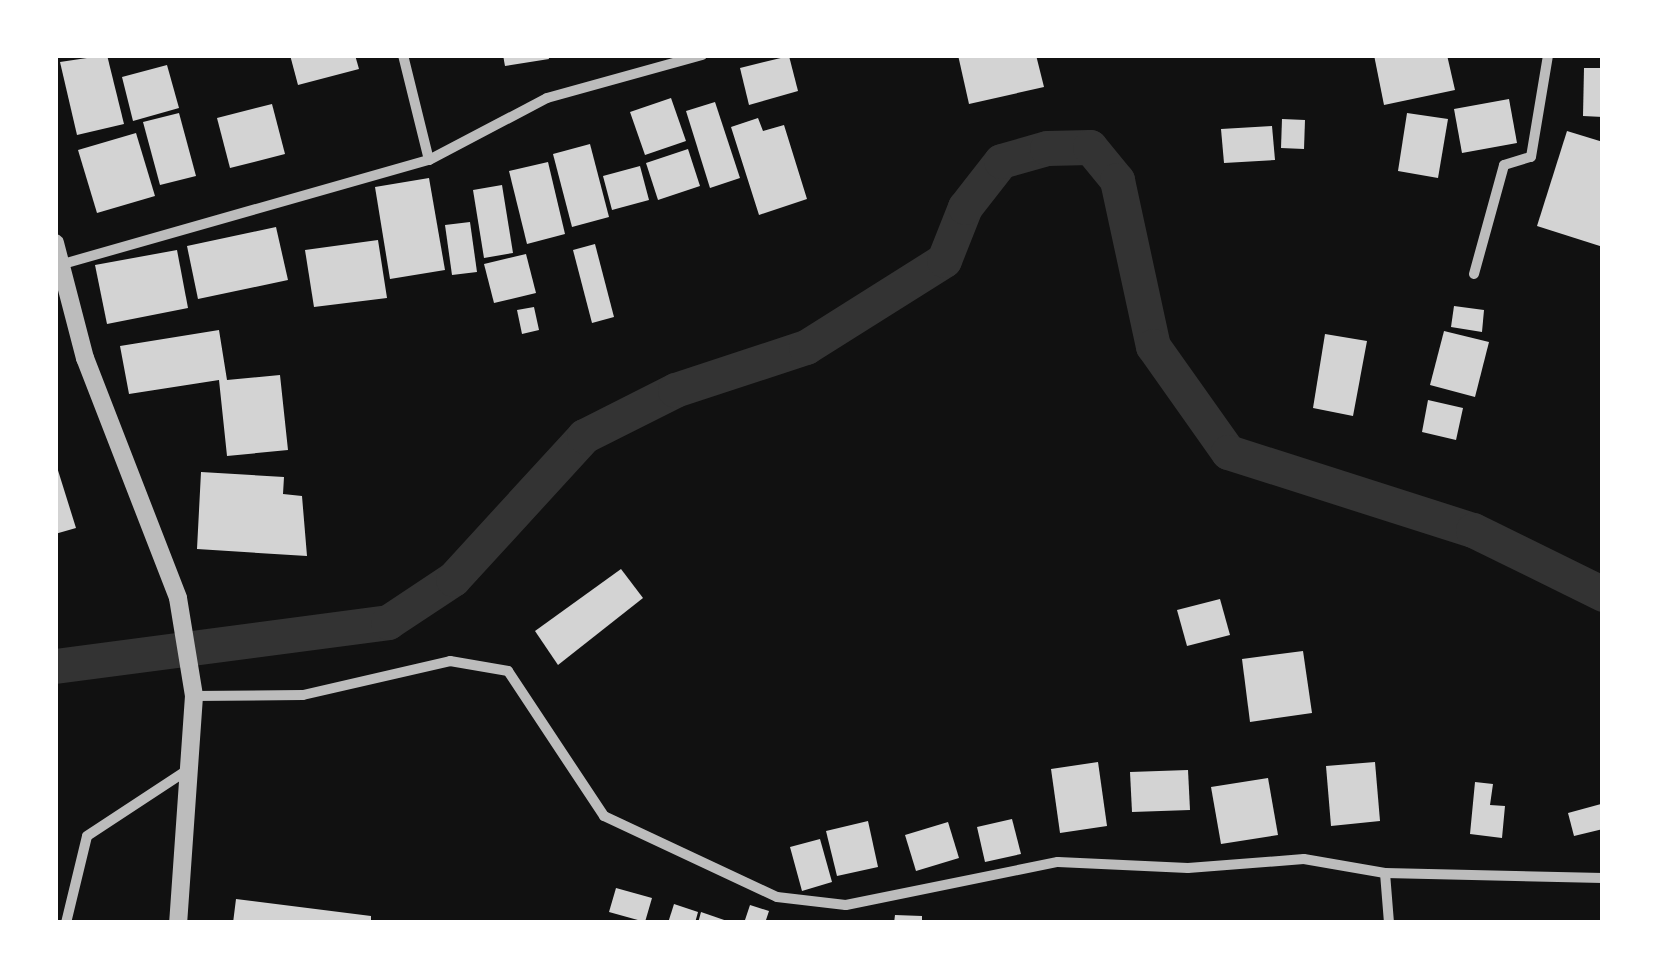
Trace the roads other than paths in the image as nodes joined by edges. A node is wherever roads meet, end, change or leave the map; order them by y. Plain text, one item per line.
1 (403, 55) edge
2 (702, 55) edge
3 (1548, 55) edge
4 (429, 160) junction
5 (55, 243) edge
6 (59, 265) edge
7 (1474, 274) dead end
8 (193, 693) junction
9 (188, 769) junction
10 (1385, 873) junction
11 (1603, 878) edge
12 (66, 923) edge
13 (178, 923) edge
14 (1389, 923) edge

1 - 4 street
2 - 4 street
3 - 7 street
4 - 6 street
5 - 6 street
6 - 8 street
8 - 9 street
8 - 10 street
9 - 12 street
9 - 13 street
10 - 11 street
10 - 14 street

